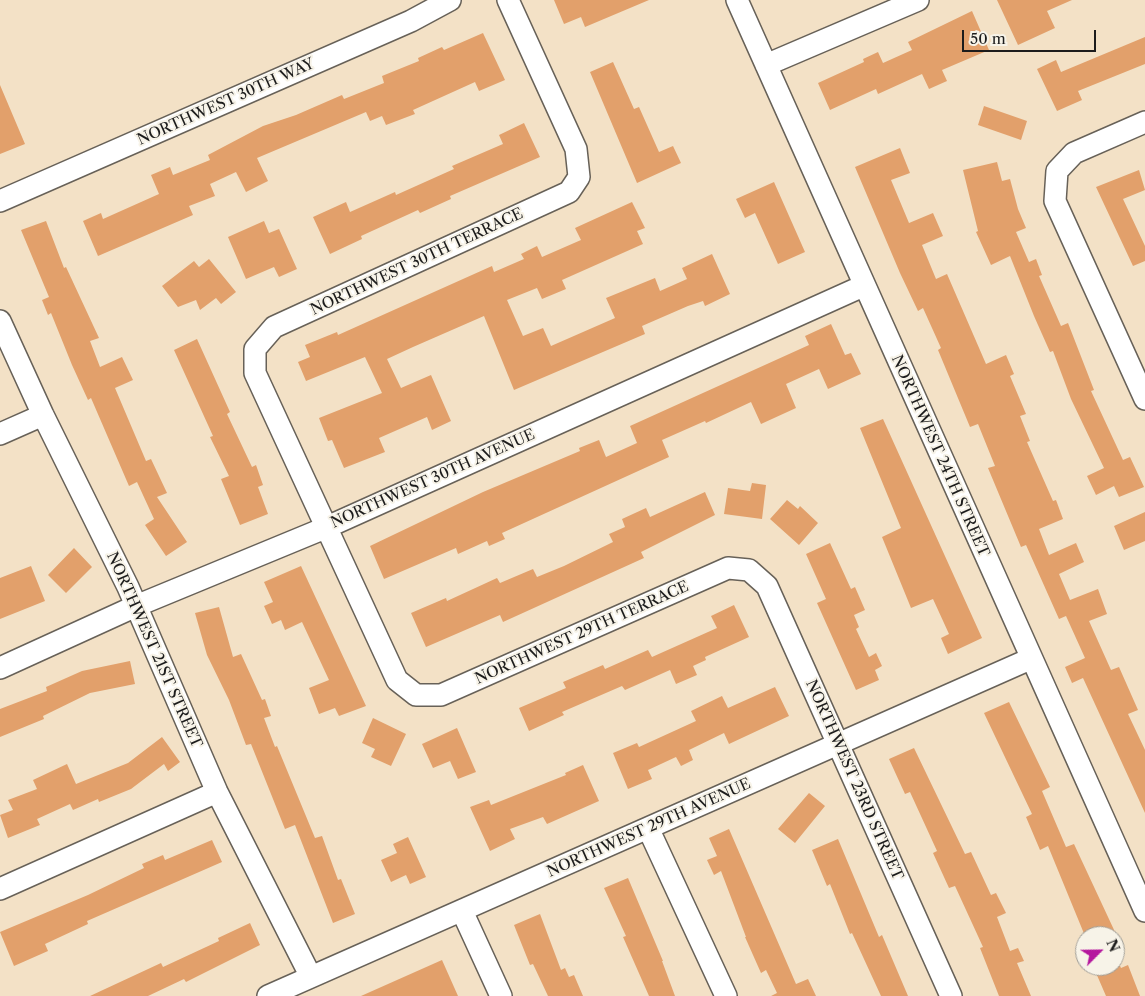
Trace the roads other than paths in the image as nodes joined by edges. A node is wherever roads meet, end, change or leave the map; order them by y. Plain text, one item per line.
1 (450, 0) edge
2 (508, 0) edge
3 (737, 0) edge
4 (918, 0) edge
5 (766, 64) junction
6 (1145, 122) edge
7 (0, 201) edge
8 (864, 286) junction
9 (0, 321) edge
10 (1145, 399) edge
11 (43, 415) junction
12 (0, 434) edge
13 (325, 528) junction
14 (749, 570) joint
15 (136, 606) junction
16 (1030, 659) junction
17 (0, 668) edge
18 (838, 744) junction
19 (217, 792) junction
20 (648, 828) junction
21 (0, 889) edge
22 (462, 911) junction
23 (1145, 912) edge
24 (311, 977) junction
25 (268, 996) edge
26 (501, 996) edge
27 (726, 996) edge
28 (951, 996) edge

1 - 7 street, NORTHWEST 30TH WAY
2 - 13 street, NORTHWEST 30TH TERRACE
3 - 5 street, NORTHWEST 24TH STREET
4 - 5 street
5 - 8 street, NORTHWEST 24TH STREET
6 - 10 street
8 - 13 street, NORTHWEST 30TH AVENUE
8 - 16 street, NORTHWEST 24TH STREET
9 - 11 street, NORTHWEST 21ST STREET
11 - 12 street
11 - 15 street, NORTHWEST 21ST STREET
13 - 14 street, NORTHWEST 29TH TERRACE
13 - 15 street, NORTHWEST 30TH AVENUE
14 - 18 street, NORTHWEST 23RD STREET
15 - 17 street, NORTHWEST 30TH AVENUE
15 - 19 street, NORTHWEST 21ST STREET
16 - 18 street, NORTHWEST 29TH AVENUE
16 - 23 street, NORTHWEST 24TH STREET
18 - 20 street, NORTHWEST 29TH AVENUE
18 - 28 street, NORTHWEST 23RD STREET
19 - 21 street
19 - 24 street, NORTHWEST 21ST STREET
20 - 22 street, NORTHWEST 29TH AVENUE
20 - 27 street
22 - 24 street, NORTHWEST 29TH AVENUE
22 - 26 street
24 - 25 street, NORTHWEST 29TH AVENUE

